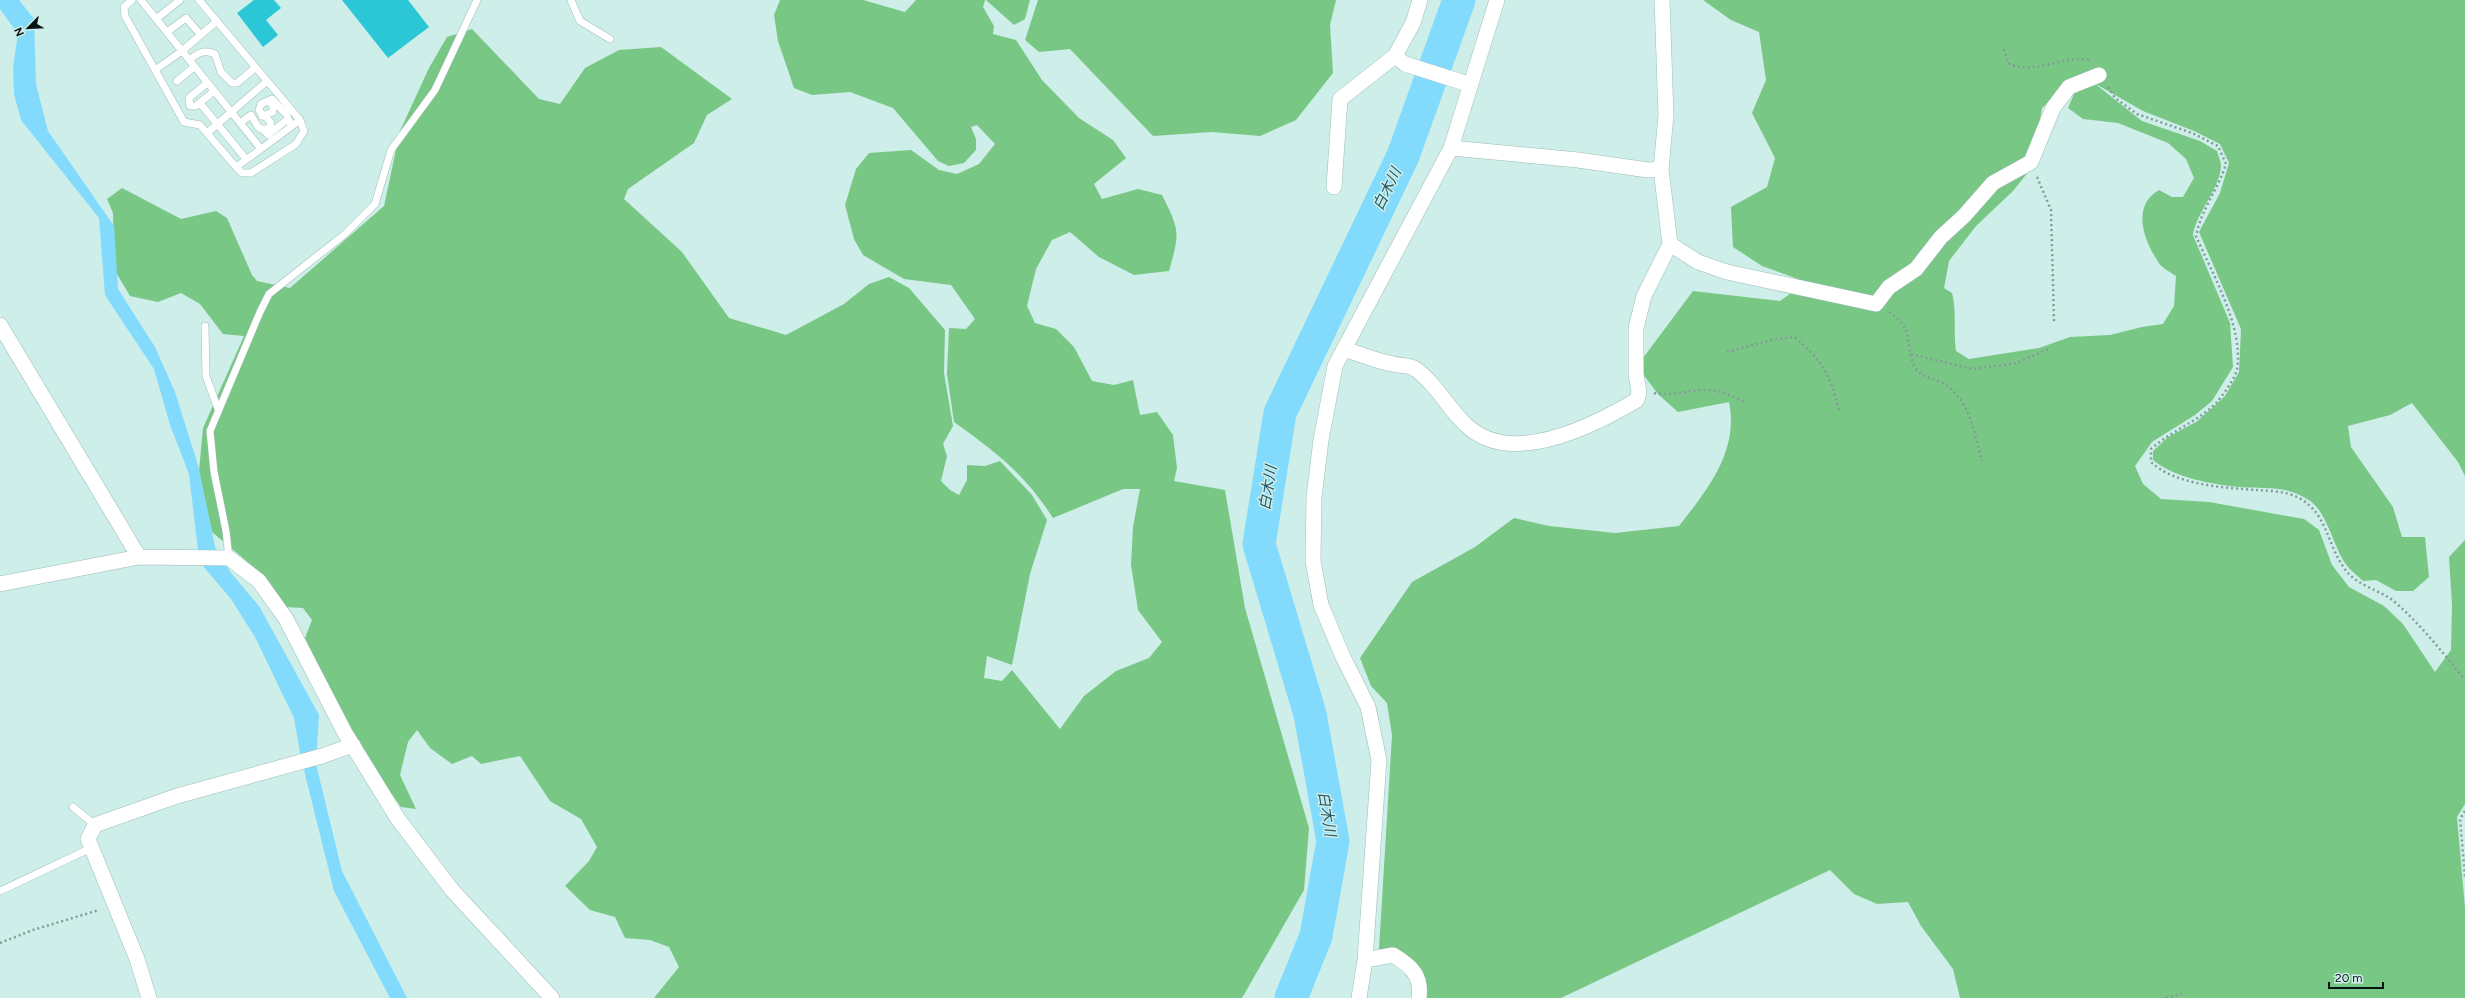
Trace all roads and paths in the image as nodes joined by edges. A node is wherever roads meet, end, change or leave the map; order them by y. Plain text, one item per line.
1 (132, 0) edge
2 (141, 0) edge
3 (180, 0) edge
4 (199, 0) edge
5 (476, 0) edge
6 (571, 0) edge
7 (1420, 0) edge
8 (1497, 0) edge
9 (1662, 0) edge
10 (172, 3) edge
11 (156, 19) junction
12 (217, 22) junction
13 (166, 32) junction
14 (200, 34) junction
15 (610, 39) dead end
16 (2004, 49) dead end
17 (182, 51) junction
18 (189, 60) junction
19 (1400, 60) junction
20 (194, 67) junction
21 (255, 68) junction
22 (155, 70) junction
23 (2099, 75) junction
24 (177, 81) dead end
25 (266, 82) junction
26 (208, 83) junction
27 (1472, 85) junction
28 (214, 91) junction
29 (200, 103) junction
30 (231, 112) junction
31 (264, 116) junction
32 (300, 120) junction
33 (290, 122) junction
34 (240, 123) junction
35 (257, 123) junction
36 (217, 124) junction
37 (264, 130) junction
38 (207, 133) junction
39 (261, 148) junction
40 (1451, 148) junction
41 (246, 159) junction
42 (2031, 162) junction
43 (236, 167) junction
44 (1661, 170) junction
45 (1334, 187) dead end
46 (1670, 244) junction
47 (1876, 304) junction
48 (2054, 322) dead end
49 (0, 325) edge
50 (204, 326) dead end
51 (1344, 349) junction
52 (2048, 349) dead end
53 (1727, 352) dead end
54 (1910, 354) junction
55 (1638, 389) junction
56 (1744, 402) dead end
57 (218, 409) junction
58 (1839, 410) dead end
59 (1982, 461) dead end
60 (139, 557) junction
61 (229, 558) junction
62 (0, 584) edge
63 (2465, 680) edge
64 (353, 745) junction
65 (73, 806) dead end
66 (2465, 811) edge
67 (96, 825) junction
68 (91, 848) junction
69 (2465, 877) edge
70 (0, 891) edge
71 (115, 905) junction
72 (0, 943) edge
73 (1365, 960) junction
74 (2182, 994) dead end
75 (149, 998) edge
76 (552, 998) edge
77 (1359, 998) edge
78 (1419, 998) edge
79 (2166, 998) edge

1 - 22 lane
2 - 11 lane
3 - 10 lane
4 - 12 lane
5 - 57 lane
6 - 15 lane
7 - 19 street
8 - 27 street
9 - 44 street
10 - 11 lane
11 - 13 lane
12 - 14 lane
12 - 21 lane
13 - 14 lane
13 - 17 lane
14 - 17 lane
16 - 23 path
17 - 18 lane
17 - 22 lane
18 - 20 lane
18 - 21 lane
19 - 27 street
19 - 45 street
20 - 24 lane
20 - 26 lane
21 - 25 lane
22 - 38 lane
23 - 42 street
23 - 63 path
25 - 30 lane
25 - 32 lane
26 - 28 lane
26 - 29 lane
27 - 40 street
28 - 29 lane
28 - 30 lane
29 - 36 lane
30 - 34 lane
30 - 36 lane
31 - 33 lane
31 - 35 lane
31 - 37 lane
32 - 33 lane
32 - 43 lane
33 - 37 lane
33 - 39 lane
34 - 35 lane
34 - 39 lane
35 - 37 lane
36 - 38 lane
36 - 41 lane
38 - 43 lane
39 - 41 lane
40 - 44 street
40 - 51 street
41 - 43 lane
42 - 47 street
42 - 48 path
44 - 46 street
46 - 47 street
46 - 55 street
47 - 54 path
49 - 60 street
50 - 57 lane
51 - 55 street
51 - 73 street
52 - 54 path
53 - 58 path
54 - 59 path
55 - 56 path
57 - 61 lane
60 - 61 street
60 - 62 street
61 - 64 street
64 - 67 street
64 - 76 street
65 - 67 lane
66 - 69 path
67 - 68 street
68 - 70 lane
68 - 71 street
71 - 72 path
71 - 75 street
73 - 77 street
73 - 78 street
74 - 79 path

